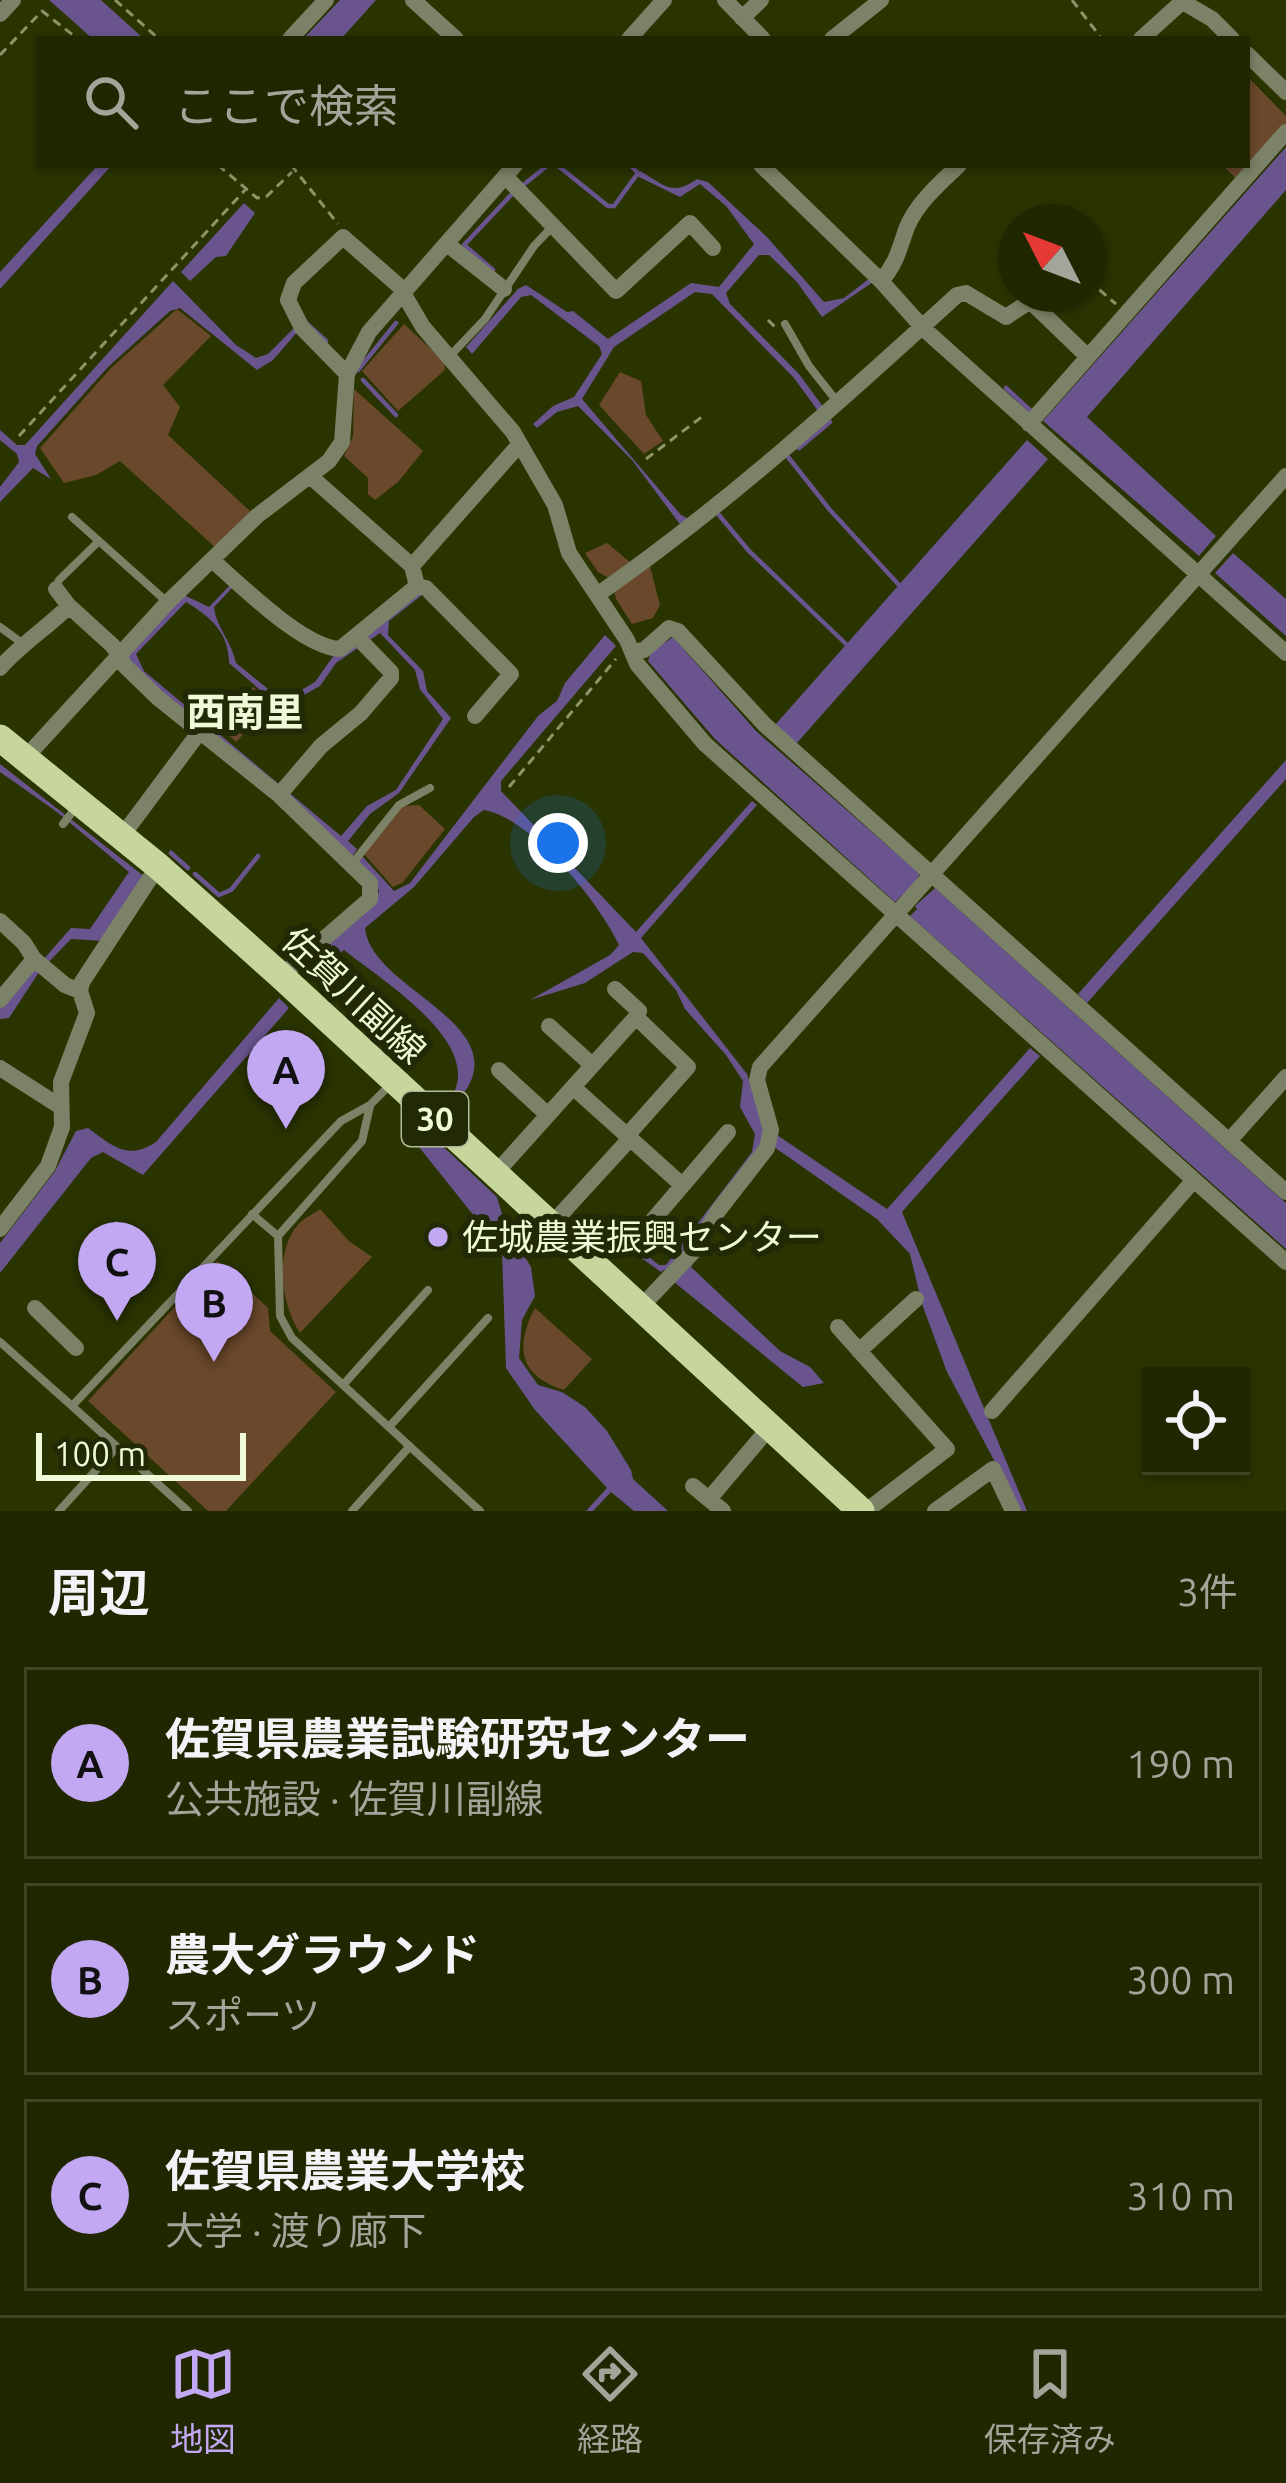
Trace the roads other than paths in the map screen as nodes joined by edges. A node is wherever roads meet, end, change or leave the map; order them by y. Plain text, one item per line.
1 (13, 0) edge
2 (326, 0) edge
3 (413, 0) edge
4 (664, 0) edge
5 (725, 0) edge
6 (761, 0) edge
7 (881, 0) edge
8 (1176, 2) edge
9 (0, 14) edge
10 (742, 18) junction
11 (293, 36) edge
12 (453, 36) edge
13 (632, 36) edge
14 (760, 36) edge
15 (836, 36) edge
16 (1144, 36) edge
17 (1229, 36) edge
18 (1250, 57) edge
19 (1286, 92) edge
20 (1286, 132) edge
21 (763, 168) edge
22 (950, 168) edge
23 (510, 171) edge
24 (554, 225) junction
25 (447, 244) junction
26 (713, 248) dead end
27 (881, 281) junction
28 (504, 289) junction
29 (403, 295) junction
30 (785, 323) dead end
31 (924, 329) junction
32 (449, 357) junction
33 (1088, 357) junction
34 (347, 374) junction
35 (840, 405) junction
36 (1029, 424) junction
37 (520, 446) junction
38 (310, 476) junction
39 (1286, 476) edge
40 (72, 517) dead end
41 (99, 541) junction
42 (212, 560) junction
43 (412, 566) junction
44 (1198, 576) junction
45 (58, 584) joint
46 (417, 586) junction
47 (597, 595) junction
48 (168, 602) junction
49 (69, 606) junction
50 (0, 627) edge
51 (361, 641) junction
52 (22, 643) junction
53 (643, 647) junction
54 (1286, 653) edge
55 (118, 656) junction
56 (0, 668) edge
57 (475, 716) dead end
58 (198, 734) junction
59 (0, 738) edge
60 (26, 757) junction
61 (430, 788) dead end
62 (283, 790) junction
63 (122, 836) junction
64 (351, 865) junction
65 (158, 866) junction
66 (927, 882) junction
67 (903, 910) junction
68 (0, 921) edge
69 (34, 959) junction
70 (281, 976) junction
71 (615, 989) dead end
72 (80, 991) junction
73 (0, 1000) edge
74 (636, 1017) junction
75 (549, 1026) dead end
76 (592, 1065) junction
77 (0, 1068) edge
78 (499, 1070) dead end
79 (1286, 1077) edge
80 (394, 1081) junction
81 (573, 1087) junction
82 (370, 1105) junction
83 (61, 1107) junction
84 (548, 1115) junction
85 (728, 1132) dead end
86 (628, 1137) junction
87 (1229, 1141) junction
88 (495, 1174) junction
89 (1194, 1180) junction
90 (682, 1185) junction
91 (1286, 1192) edge
92 (253, 1214) junction
93 (550, 1225) junction
94 (646, 1227) dead end
95 (0, 1229) edge
96 (278, 1236) junction
97 (1286, 1262) edge
98 (428, 1290) dead end
99 (916, 1299) dead end
100 (35, 1308) dead end
101 (640, 1308) junction
102 (488, 1318) dead end
103 (838, 1328) dead end
104 (0, 1342) edge
105 (76, 1348) dead end
106 (859, 1351) junction
107 (343, 1385) junction
108 (72, 1406) junction
109 (992, 1411) dead end
110 (389, 1427) junction
111 (770, 1427) junction
112 (410, 1446) junction
113 (117, 1447) junction
114 (693, 1486) dead end
115 (716, 1505) edge
116 (59, 1511) edge
117 (188, 1511) edge
118 (352, 1511) edge
119 (480, 1511) edge
120 (864, 1511) edge
121 (935, 1511) edge
122 (1012, 1511) edge

1 - 9 street
2 - 11 street
3 - 12 street
4 - 13 street
5 - 10 street
6 - 10 street
7 - 15 street
8 - 16 street
8 - 17 street
10 - 14 street
18 - 19 street
20 - 33 street
21 - 27 street
22 - 27 street
23 - 24 street
23 - 25 street
24 - 26 street
24 - 28 lane
25 - 28 street
25 - 29 street
27 - 31 street
28 - 32 lane
29 - 32 street
29 - 34 street
29 - 34 street
30 - 35 lane
31 - 33 street
31 - 35 street
31 - 36 street
32 - 37 street
33 - 36 street
34 - 38 street
35 - 47 street
36 - 44 street
37 - 43 street
37 - 47 street
38 - 42 street
38 - 43 street
39 - 44 street
40 - 41 lane
41 - 45 lane
41 - 48 lane
42 - 48 street
42 - 51 street
43 - 46 street
44 - 54 street
44 - 66 street
45 - 49 street
46 - 51 street
46 - 57 street
47 - 53 street
48 - 55 street
49 - 52 street
49 - 55 street
50 - 52 lane
51 - 62 street
52 - 56 street
53 - 66 street
53 - 67 street
55 - 58 street
55 - 60 street
58 - 62 street
58 - 63 street
59 - 60 main road, 佐賀川副線 / 30
60 - 63 main road, 佐賀川副線 / 30
61 - 64 lane
62 - 64 street
63 - 65 main road, 佐賀川副線 / 30
64 - 70 street
65 - 70 main road, 佐賀川副線 / 30
65 - 72 street
66 - 67 street
66 - 87 street
67 - 89 street
67 - 101 street
68 - 69 street
69 - 72 street
69 - 73 street
70 - 80 main road, 佐賀川副線 / 30
71 - 74 street
72 - 83 street
74 - 76 street
74 - 86 street
75 - 76 street
76 - 81 street
77 - 83 street
78 - 84 street
79 - 87 street
80 - 82 lane
80 - 88 main road, 佐賀川副線 / 30
81 - 84 street
81 - 86 street
82 - 92 lane
82 - 96 lane
83 - 95 street
84 - 88 street
85 - 90 street
86 - 90 street
86 - 93 street
87 - 91 street
88 - 93 main road, 佐賀川副線 / 30
89 - 97 street
89 - 109 street
90 - 94 street
92 - 96 lane
92 - 108 lane
93 - 101 main road, 佐賀川副線 / 30
96 - 107 lane
98 - 107 lane
99 - 106 street
100 - 105 street
101 - 111 main road, 佐賀川副線 / 30
102 - 110 lane
103 - 106 street
104 - 108 lane
106 - 120 street
107 - 110 lane
108 - 113 lane
110 - 112 lane
111 - 115 street
111 - 120 main road, 佐賀川副線 / 30
112 - 118 lane
112 - 119 lane
113 - 116 lane
113 - 117 lane
114 - 115 street
121 - 122 street

